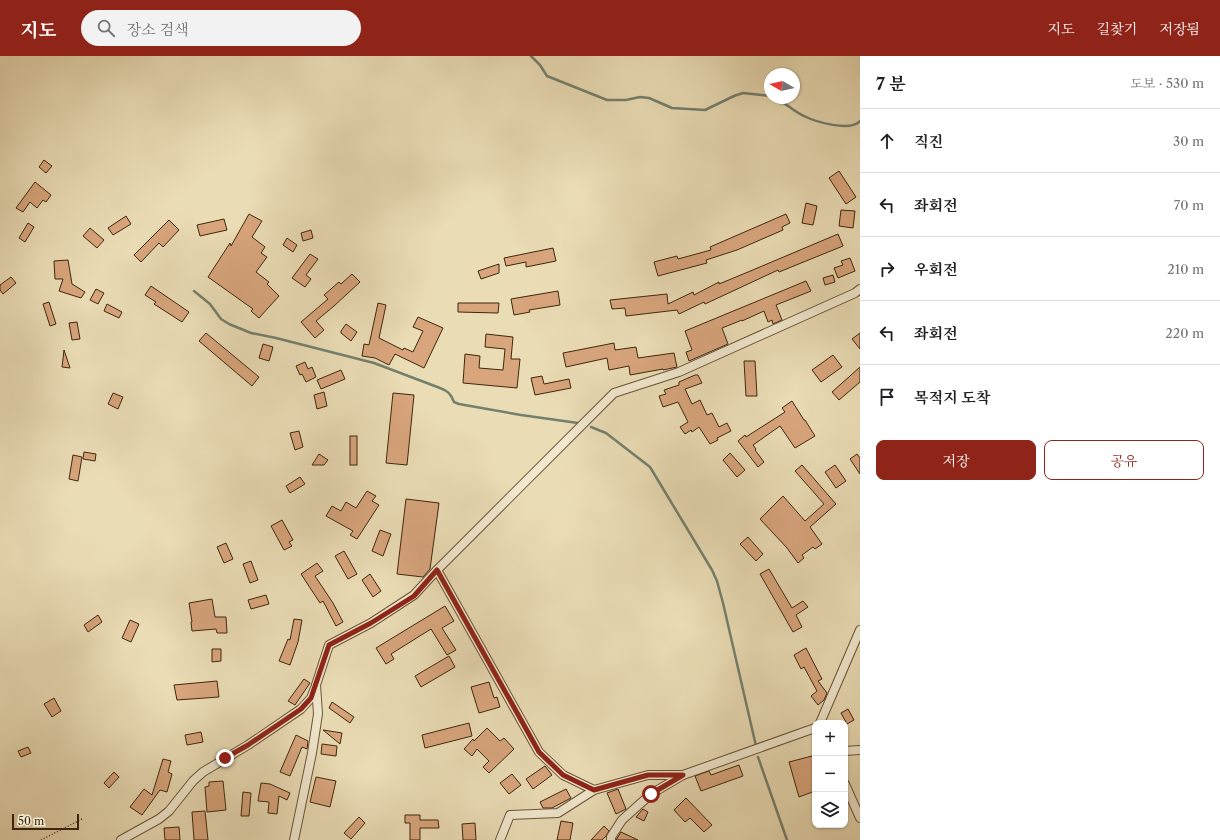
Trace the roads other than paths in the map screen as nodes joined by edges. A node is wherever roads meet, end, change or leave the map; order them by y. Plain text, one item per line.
1 (860, 289) edge
2 (860, 297) edge
3 (839, 300) junction
4 (437, 570) junction
5 (860, 630) edge
6 (316, 685) junction
7 (821, 720) edge
8 (812, 729) edge
9 (860, 750) edge
10 (848, 751) edge
11 (683, 775) junction
12 (594, 790) junction
13 (848, 791) edge
14 (860, 818) edge
15 (121, 840) edge
16 (294, 840) edge
17 (500, 840) edge
18 (611, 840) edge

1 - 3 street
2 - 3 street
3 - 4 street
4 - 6 street
4 - 12 street
5 - 7 street
6 - 15 street
6 - 16 street
8 - 11 street
9 - 10 street
11 - 12 street
11 - 18 street
12 - 17 street
13 - 14 street

